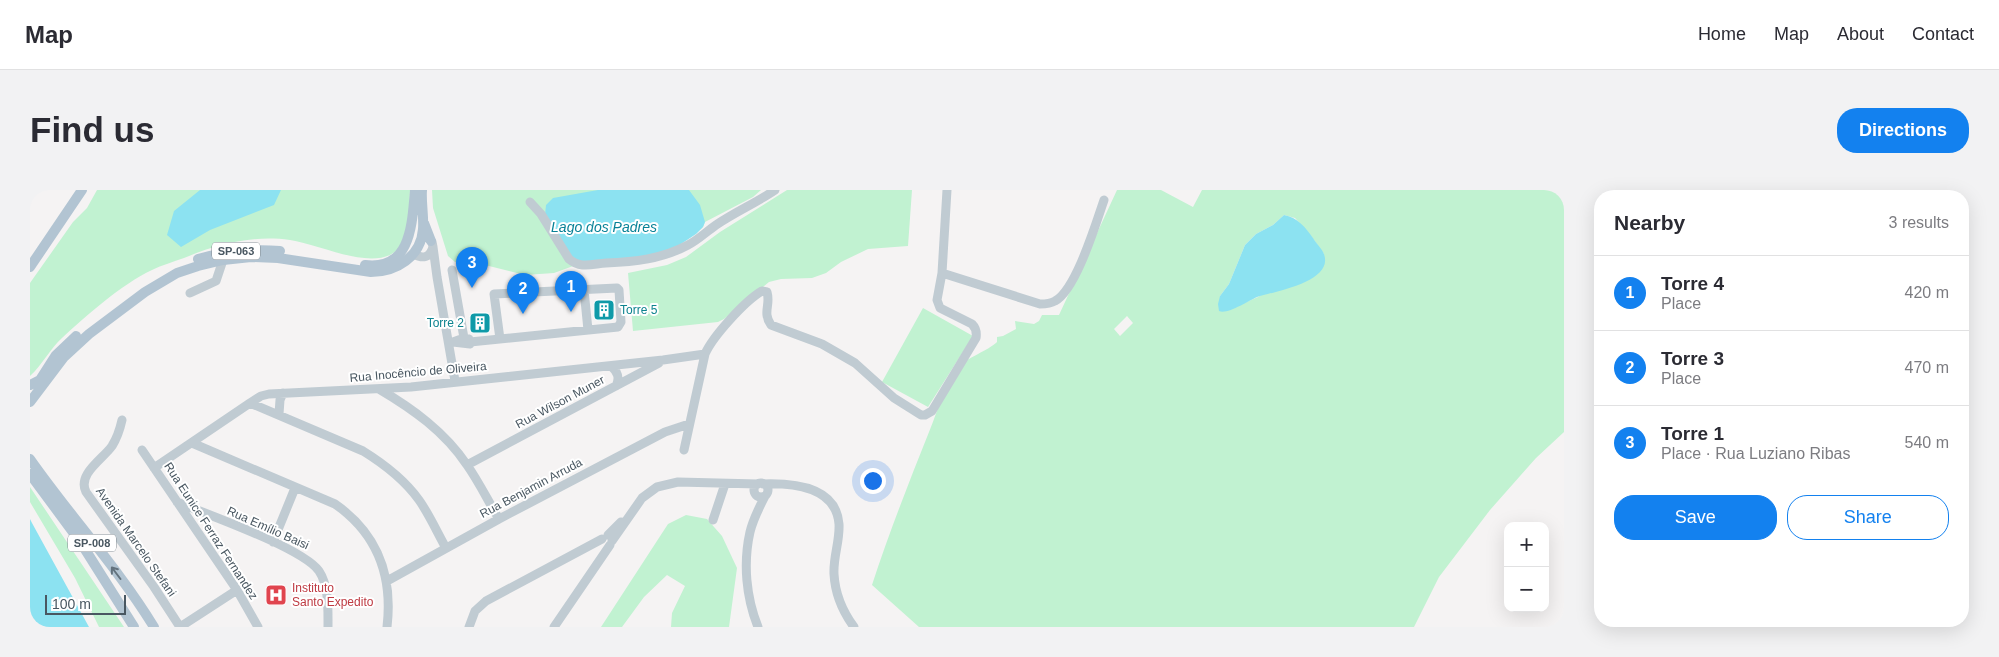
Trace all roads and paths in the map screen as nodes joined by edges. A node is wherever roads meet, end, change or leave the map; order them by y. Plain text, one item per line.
1 (82, 190) edge
2 (415, 190) edge
3 (422, 190) edge
4 (775, 190) edge
5 (948, 190) edge
6 (1104, 200) dead end
7 (530, 202) dead end
8 (423, 222) junction
9 (422, 234) junction
10 (408, 239) junction
11 (432, 244) junction
12 (418, 256) junction
13 (223, 260) junction
14 (30, 267) edge
15 (452, 270) dead end
16 (942, 273) junction
17 (437, 277) junction
18 (584, 290) junction
19 (190, 294) dead end
20 (588, 330) junction
21 (500, 339) junction
22 (467, 340) junction
23 (450, 342) junction
24 (705, 354) junction
25 (663, 360) junction
26 (611, 366) junction
27 (455, 381) junction
28 (46, 383) junction
29 (30, 385) edge
30 (616, 386) junction
31 (411, 387) junction
32 (379, 389) junction
33 (283, 393) junction
34 (30, 402) edge
35 (250, 403) junction
36 (410, 407) junction
37 (30, 411) edge
38 (279, 414) junction
39 (122, 420) dead end
40 (689, 424) junction
41 (192, 443) junction
42 (142, 450) dead end
43 (684, 450) dead end
44 (30, 459) edge
45 (467, 465) junction
46 (154, 468) junction
47 (30, 474) edge
48 (728, 484) junction
49 (790, 485) junction
50 (295, 488) junction
51 (757, 489) junction
52 (765, 495) junction
53 (177, 502) junction
54 (757, 510) junction
55 (499, 519) junction
56 (713, 520) dead end
57 (607, 541) junction
58 (273, 542) junction
59 (446, 548) junction
60 (386, 581) junction
61 (237, 590) junction
62 (134, 627) edge
63 (154, 627) edge
64 (180, 627) edge
65 (258, 627) edge
66 (328, 627) edge
67 (388, 627) edge
68 (469, 627) edge
69 (554, 627) edge
70 (758, 627) edge
71 (854, 627) edge

1 - 14 main road
2 - 10 main road
3 - 8 main road
4 - 7 street
5 - 16 street
6 - 16 street
8 - 9 main road
8 - 11 main road
9 - 10 main road
9 - 11 street
9 - 12 main road
10 - 12 main road
10 - 29 main road, SP-063
11 - 12 street, SP-063
11 - 17 street
12 - 13 main road, SP-063
12 - 17 street
13 - 19 street
13 - 28 main road, SP-063
15 - 22 street
16 - 24 street
17 - 23 street
18 - 20 street
18 - 20 street
18 - 21 street
20 - 21 street
21 - 22 street
22 - 23 street
23 - 27 street
24 - 25 street, Rua Inocêncio de Oliveira
24 - 40 street
25 - 26 street, Rua Inocêncio de Oliveira
25 - 30 street, Rua Wilson Muner
26 - 27 street, Rua Inocêncio de Oliveira
26 - 30 street
27 - 31 street, Rua Inocêncio de Oliveira
28 - 34 main road, SP-063
28 - 37 main road
30 - 45 street, Rua Wilson Muner
31 - 32 street, Rua Inocêncio de Oliveira
31 - 36 street
32 - 33 street, Rua Inocêncio de Oliveira
32 - 36 street
33 - 35 street, Rua Inocêncio de Oliveira
33 - 38 street
35 - 38 street
35 - 41 street, Rua Inocêncio de Oliveira
36 - 45 street
38 - 59 street
39 - 64 street, Avenida Marcelo Stefani
40 - 43 street
40 - 55 street, Rua Benjamin Arruda
41 - 46 street, Rua Inocêncio de Oliveira
41 - 50 street
42 - 46 street, Rua Eunice Ferraz Fernandez
63 -> 44 main road, SP-008
45 - 55 street
46 - 53 street, Rua Eunice Ferraz Fernandez
47 - 62 main road, SP-008
48 - 51 street
48 - 56 street
48 - 57 street
49 - 51 street
49 - 52 street
49 - 71 street
50 - 58 street
50 - 60 street
51 - 52 street
51 - 54 street
52 - 54 street
53 - 58 street, Rua Emílio Baisi
53 - 61 street, Rua Eunice Ferraz Fernandez
54 - 70 street
55 - 59 street, Rua Benjamin Arruda
57 - 68 street
57 - 69 street
58 - 66 street, Rua Emílio Baisi
59 - 60 street, Rua Benjamin Arruda
60 - 67 street
61 - 64 street
61 - 65 street, Rua Eunice Ferraz Fernandez

